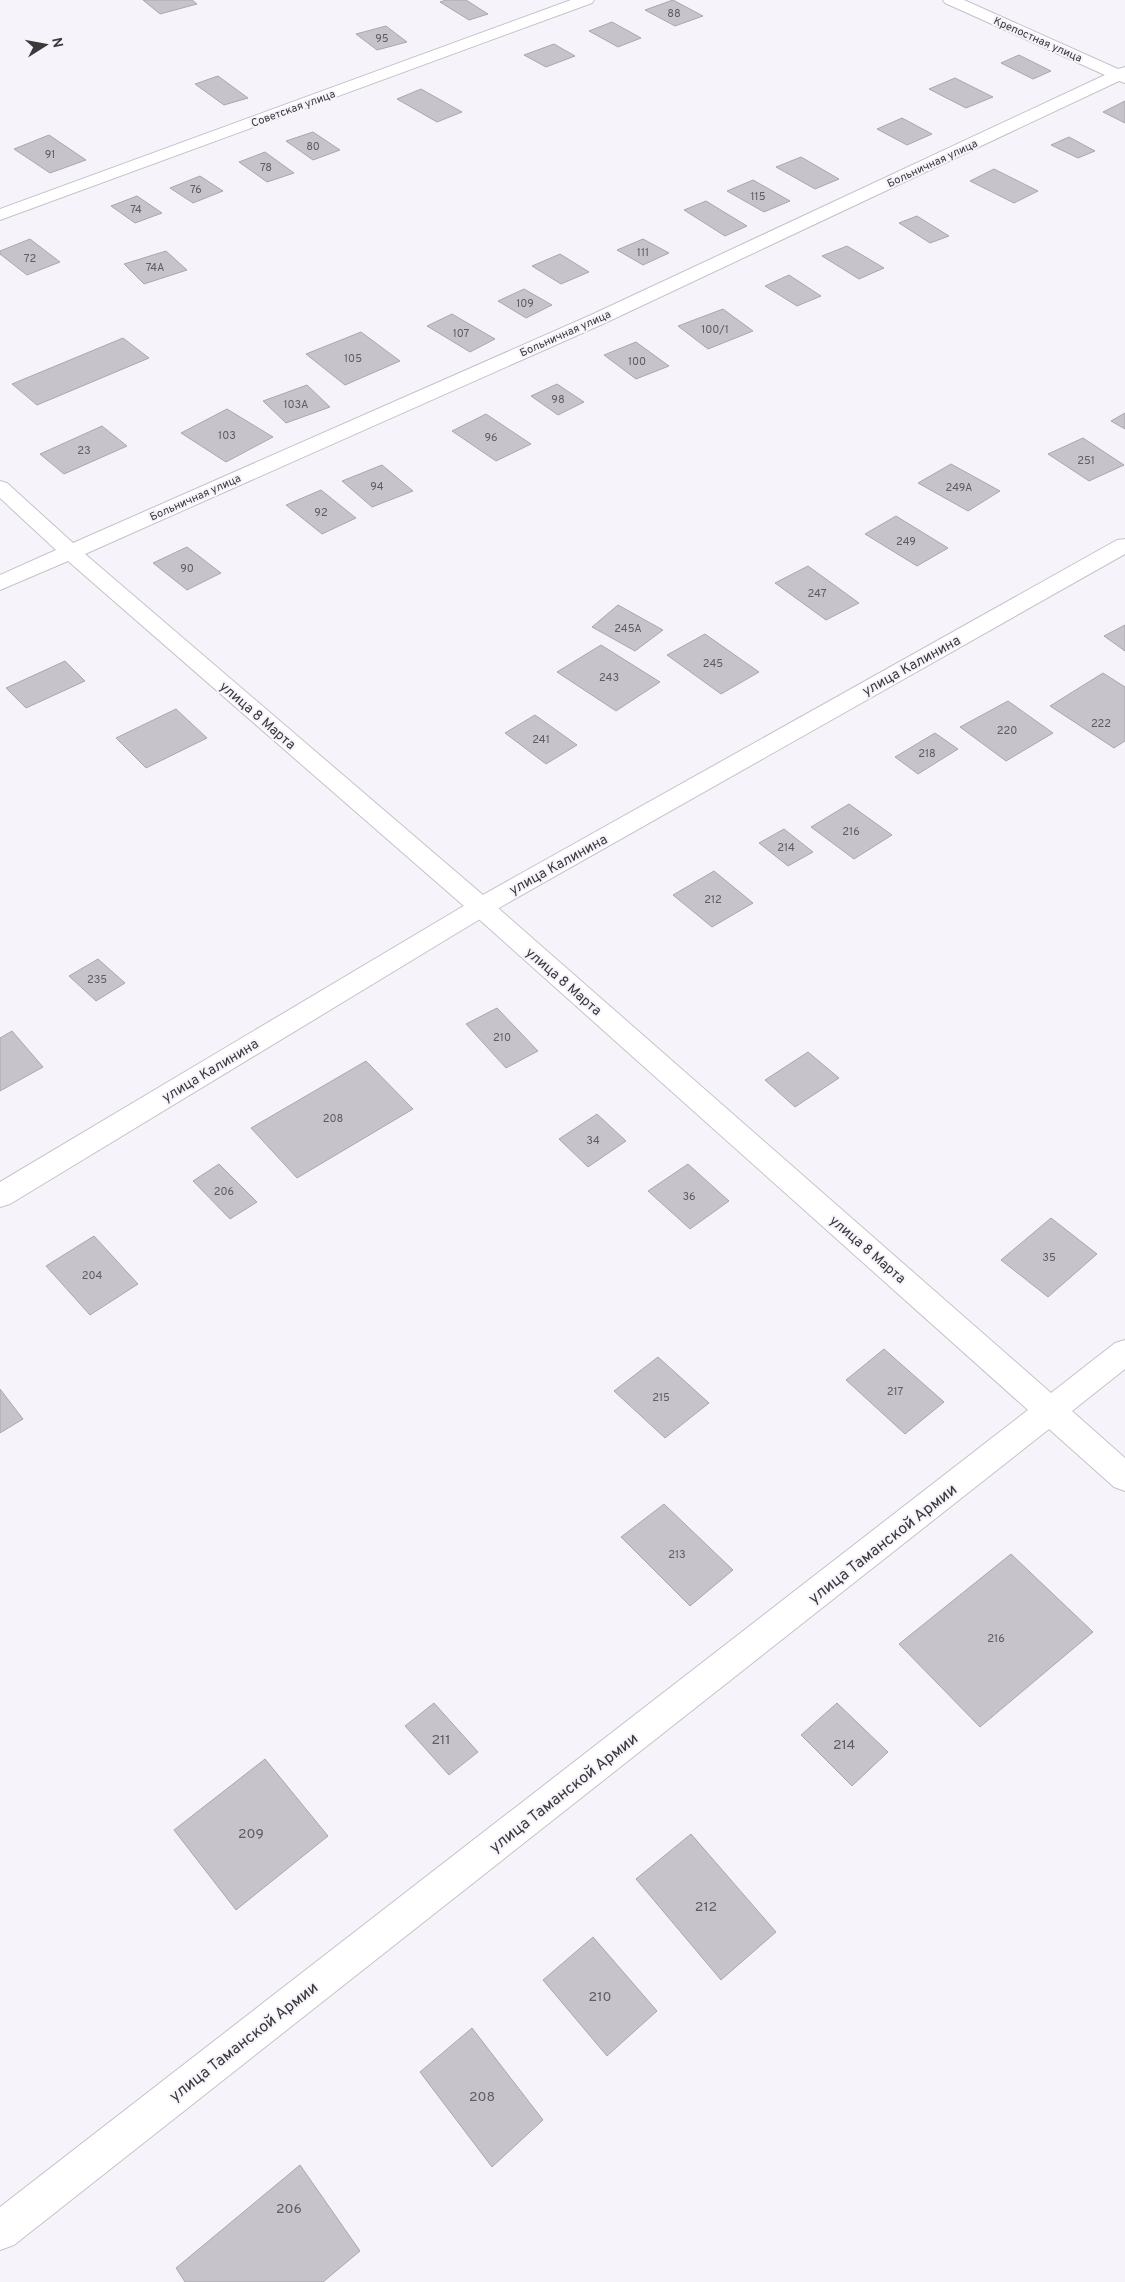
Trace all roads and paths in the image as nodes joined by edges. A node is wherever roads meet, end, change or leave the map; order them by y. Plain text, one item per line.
1 (586, 0) edge
2 (951, 0) edge
3 (1123, 75) edge
4 (0, 215) edge
5 (0, 488) edge
6 (1125, 545) edge
7 (70, 552) junction
8 (0, 583) edge
9 (481, 907) junction
10 (0, 1196) edge
11 (1125, 1352) edge
12 (1052, 1411) junction
13 (1125, 1478) edge
14 (0, 2231) edge

1 - 4 street, Советская улица
2 - 3 street, Крепостная улица
3 - 7 street, Больничная улица
5 - 7 street, улица 8 Марта
6 - 9 street, улица Калинина
7 - 8 street, Больничная улица
7 - 9 street, улица 8 Марта
9 - 10 street, улица Калинина
9 - 12 street, улица 8 Марта
11 - 12 street, улица Таманской Армии
12 - 13 street, улица 8 Марта
12 - 14 street, улица Таманской Армии

